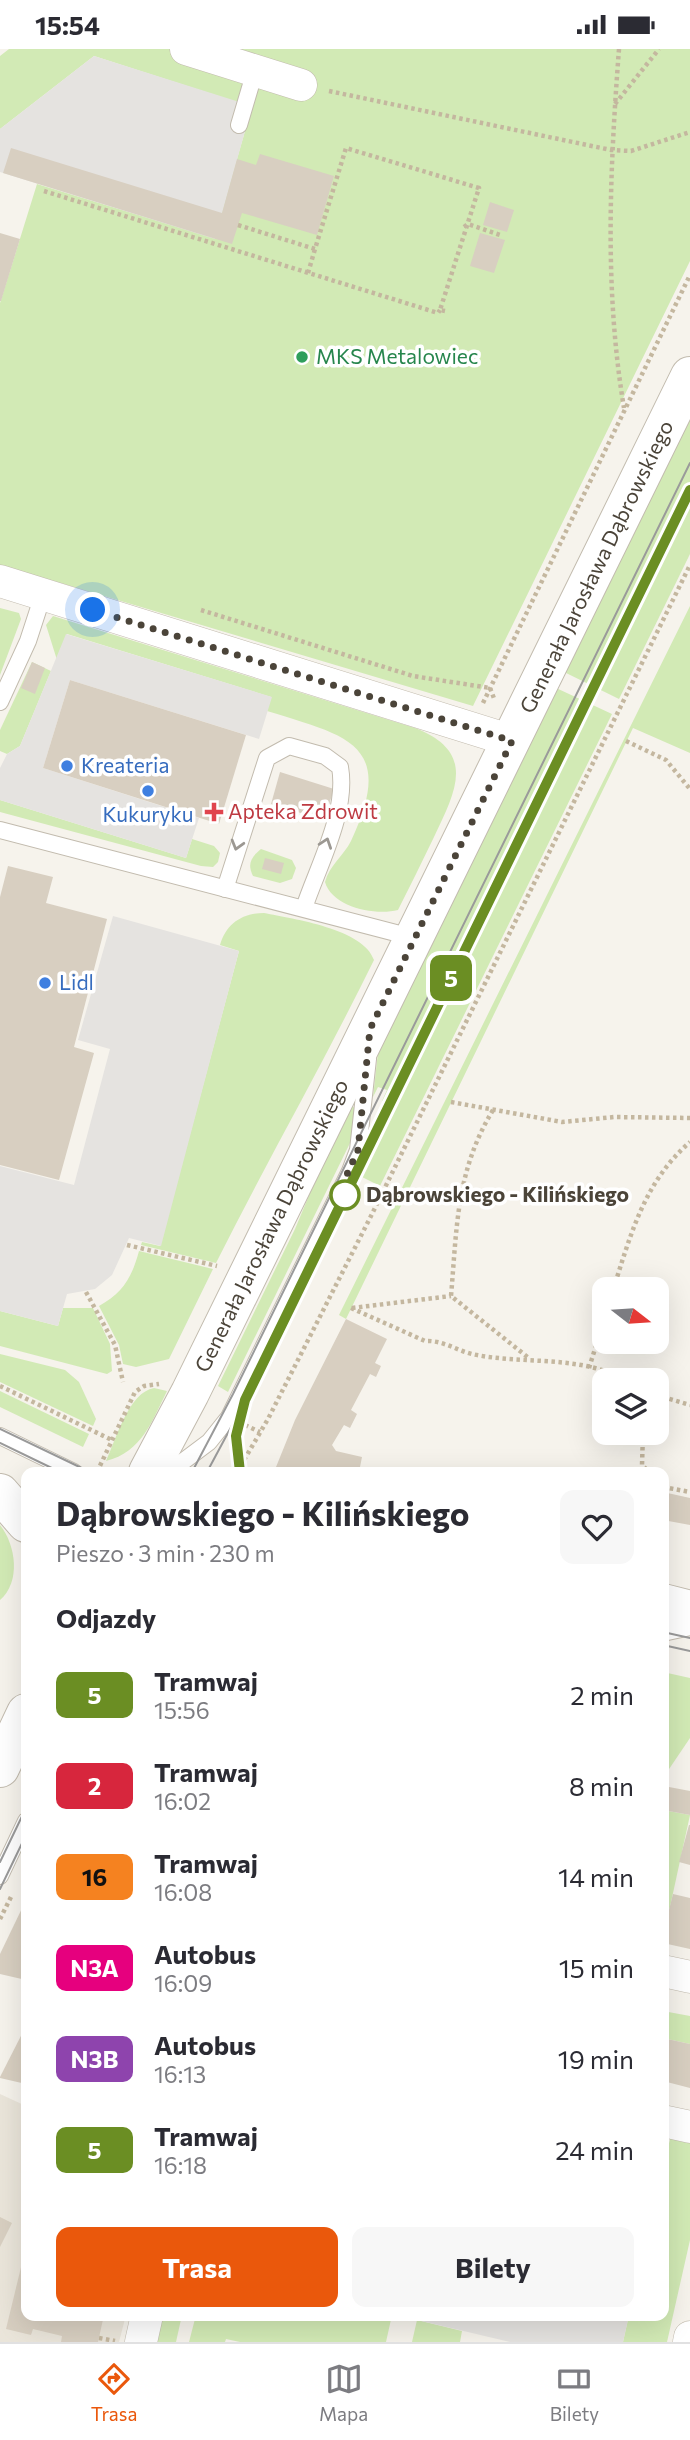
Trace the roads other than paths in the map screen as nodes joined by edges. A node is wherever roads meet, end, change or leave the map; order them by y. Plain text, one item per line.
1 (186, 49) edge
2 (255, 71) junction
3 (302, 85) road end
4 (239, 125) dead end
5 (690, 376) edge
6 (0, 581) edge
7 (43, 595) junction
8 (0, 702) edge
9 (512, 741) junction
10 (0, 830) edge
11 (225, 889) junction
12 (304, 908) junction
13 (415, 938) junction
14 (370, 1029) junction
15 (0, 1436) edge
16 (64, 1467) edge
17 (151, 1467) edge
18 (175, 1467) edge
19 (0, 1471) edge
20 (21, 1477) edge
21 (0, 1493) edge
22 (21, 1517) edge
23 (669, 1605) edge
24 (690, 1610) edge
25 (690, 1627) edge
26 (669, 1632) edge
27 (21, 1724) edge
28 (0, 1768) edge
29 (21, 1832) edge
30 (0, 1876) edge
31 (669, 1972) edge
32 (690, 1977) edge
33 (669, 2122) edge
34 (690, 2127) edge
35 (146, 2321) edge
36 (690, 2337) edge
37 (141, 2342) edge
38 (689, 2342) edge

1 - 2 street
2 - 3 street
2 - 4 lane
5 - 9 street, Generała Jarosława Dąbrowskiego
6 - 7 street
7 - 8 lane
7 - 9 street
9 - 13 street, Generała Jarosława Dąbrowskiego
10 - 11 lane
11 - 12 lane
12 -> 11 lane
12 - 13 lane
13 - 14 street, Generała Jarosława Dąbrowskiego
14 - 17 street, Generała Jarosława Dąbrowskiego
14 - 18 lane
15 - 16 lane
19 - 20 street
21 - 22 street
23 - 24 street
25 - 26 lane
27 - 28 street
29 - 30 lane
31 - 32 street
33 - 34 street
35 - 37 street
36 - 38 street

